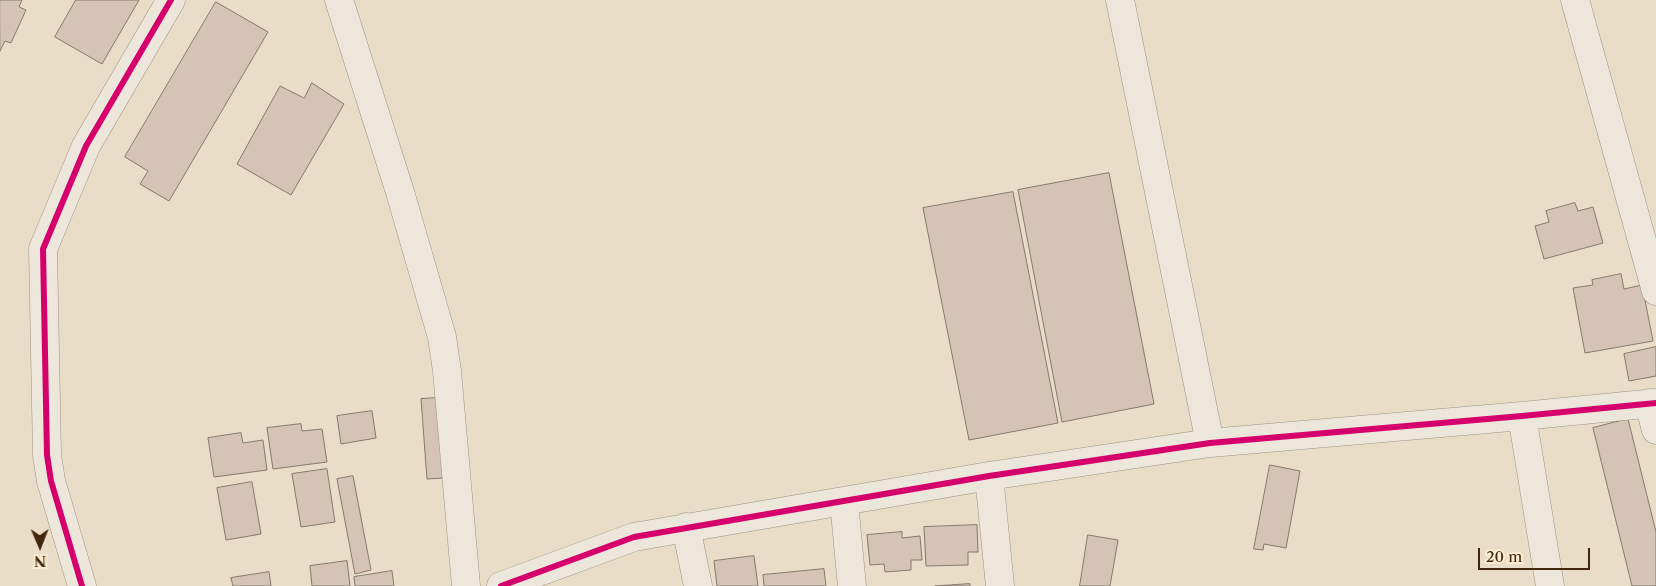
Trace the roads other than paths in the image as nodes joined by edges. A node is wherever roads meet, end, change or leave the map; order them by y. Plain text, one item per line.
1 (171, 0) edge
2 (339, 0) edge
3 (1120, 0) edge
4 (1575, 0) edge
5 (1656, 291) edge
6 (1653, 403) edge
7 (1522, 416) junction
8 (1656, 430) edge
9 (1210, 443) junction
10 (989, 476) junction
11 (844, 502) junction
12 (686, 527) junction
13 (82, 586) edge
14 (466, 586) edge
15 (501, 586) edge
16 (698, 586) edge
17 (852, 586) edge
18 (1000, 586) edge
19 (1550, 586) edge

1 - 13 street
2 - 14 street
3 - 9 street
4 - 5 street
6 - 7 street
6 - 8 street
7 - 9 street
7 - 19 street
9 - 10 street
10 - 11 street
10 - 18 street
11 - 12 street
11 - 17 street
12 - 15 street
12 - 16 street

